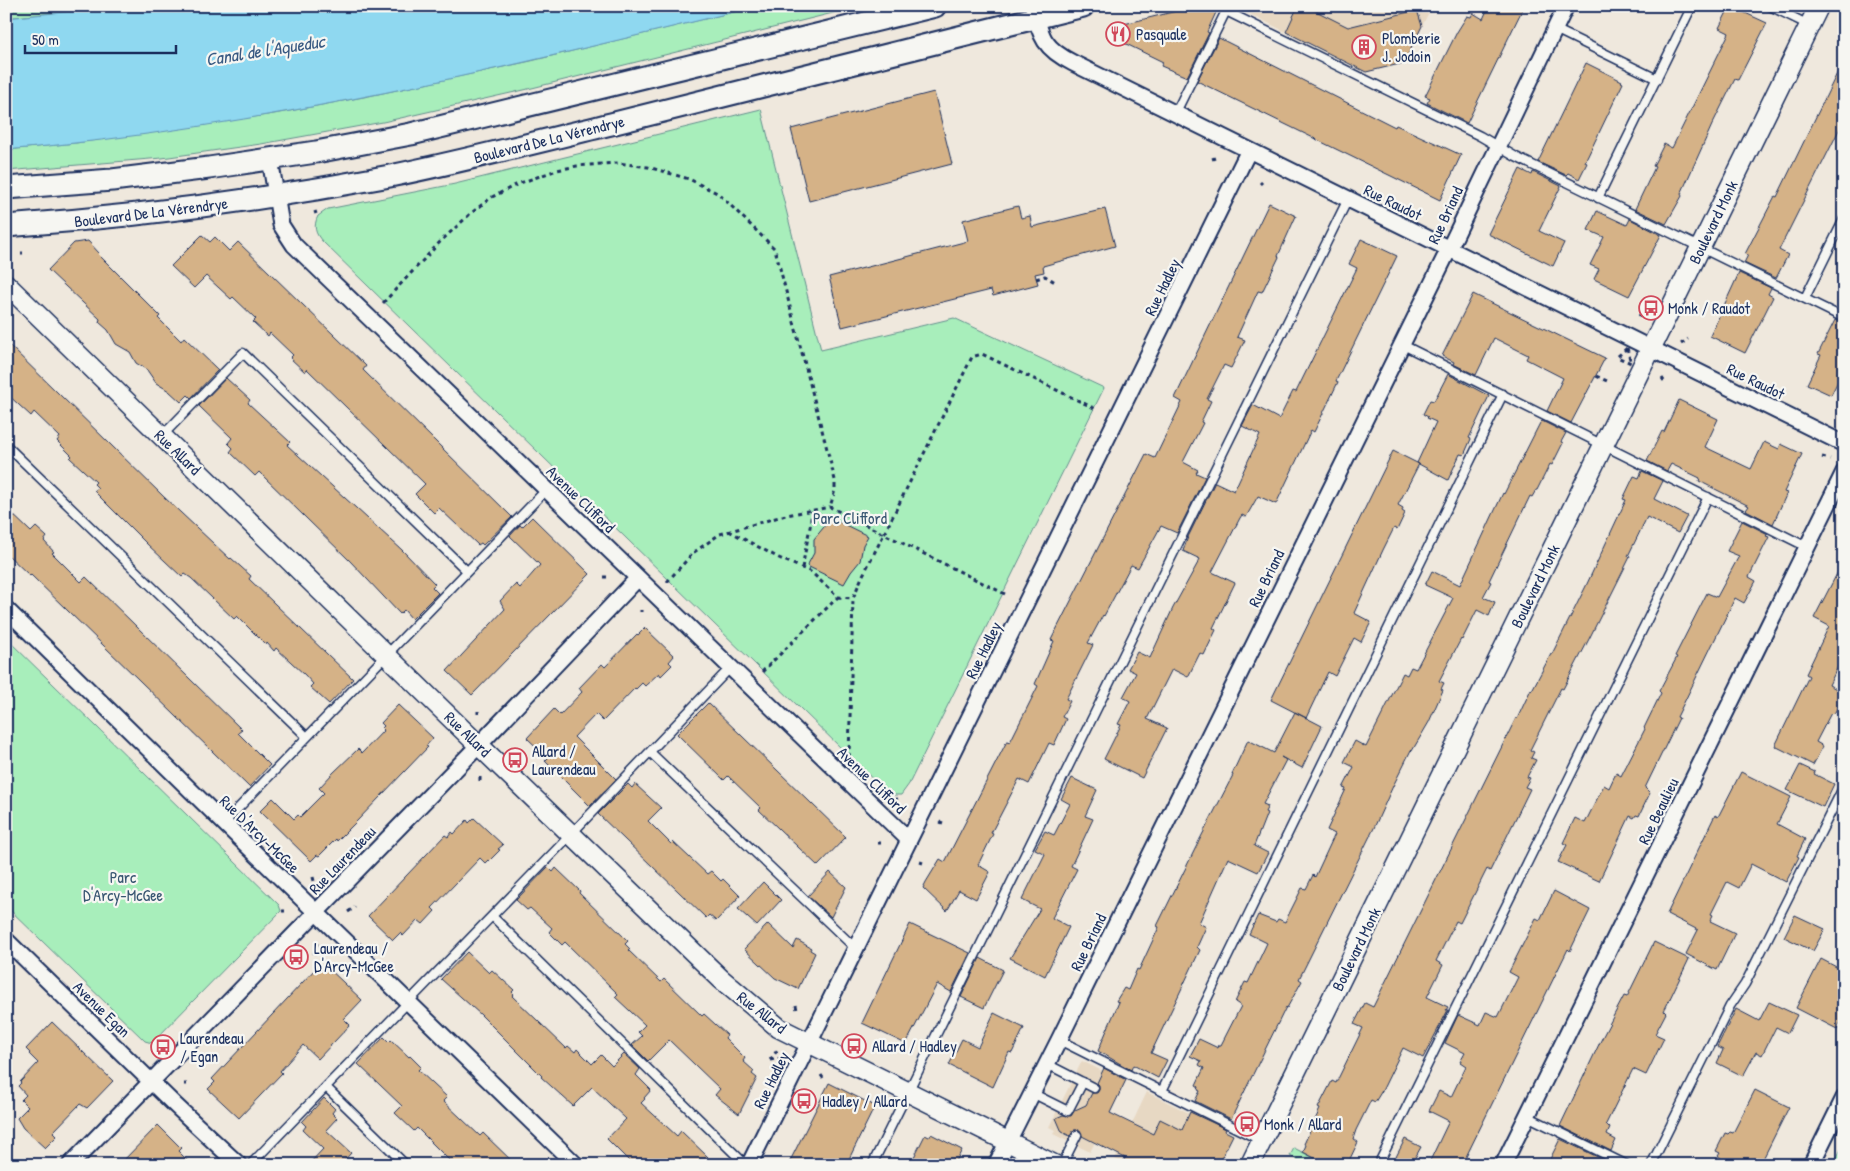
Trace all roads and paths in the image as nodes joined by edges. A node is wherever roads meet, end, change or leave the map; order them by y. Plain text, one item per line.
1 (935, 6) edge
2 (1083, 6) edge
3 (1566, 6) edge
4 (1692, 6) edge
5 (1770, 6) edge
6 (1819, 6) edge
7 (1035, 12) edge
8 (1809, 26) junction
9 (1555, 28) junction
10 (1657, 79) junction
11 (1175, 114) junction
12 (1497, 146) junction
13 (1249, 150) junction
14 (270, 159) junction
15 (6, 188) edge
16 (276, 195) junction
17 (1598, 198) junction
18 (1348, 199) junction
19 (1844, 219) edge
20 (6, 226) edge
21 (1700, 248) junction
22 (1449, 249) junction
23 (1036, 279) dead end
24 (1055, 282) dead end
25 (7, 285) edge
26 (1805, 298) junction
27 (383, 303) dead end
28 (1639, 314) dead end
29 (1642, 318) dead end
30 (1844, 318) edge
31 (1401, 344) junction
32 (1651, 349) junction
33 (1596, 376) dead end
34 (1607, 381) dead end
35 (1503, 394) junction
36 (1096, 409) dead end
37 (162, 436) junction
38 (1844, 444) edge
39 (6, 445) edge
40 (1604, 445) junction
41 (1822, 457) dead end
42 (1830, 460) dead end
43 (1844, 472) edge
44 (546, 490) junction
45 (1708, 497) junction
46 (830, 507) junction
47 (812, 511) junction
48 (729, 531) junction
49 (884, 534) junction
50 (1807, 547) junction
51 (802, 568) junction
52 (467, 571) junction
53 (638, 578) junction
54 (669, 580) dead end
55 (1004, 594) dead end
56 (838, 597) junction
57 (853, 598) junction
58 (6, 609) edge
59 (386, 654) junction
60 (730, 668) junction
61 (762, 672) dead end
62 (307, 737) junction
63 (479, 745) junction
64 (650, 752) junction
65 (849, 758) dead end
66 (480, 777) dead end
67 (480, 782) dead end
68 (1844, 786) edge
69 (224, 823) junction
70 (572, 834) junction
71 (909, 840) junction
72 (355, 907) dead end
73 (315, 912) junction
74 (348, 912) dead end
75 (492, 916) junction
76 (6, 940) edge
77 (317, 943) dead end
78 (855, 948) junction
79 (314, 954) dead end
80 (408, 1002) junction
81 (796, 1005) dead end
82 (797, 1010) dead end
83 (1059, 1040) junction
84 (808, 1043) junction
85 (781, 1046) dead end
86 (785, 1057) dead end
87 (1047, 1064) junction
88 (151, 1082) junction
89 (1083, 1082) junction
90 (326, 1087) junction
91 (1094, 1088) dead end
92 (1162, 1091) junction
93 (908, 1092) junction
94 (1032, 1093) junction
95 (1844, 1098) edge
96 (1527, 1116) junction
97 (1076, 1135) dead end
98 (1008, 1141) junction
99 (1262, 1141) junction
100 (70, 1165) edge
101 (239, 1165) edge
102 (250, 1165) edge
103 (406, 1165) edge
104 (576, 1165) edge
105 (747, 1165) edge
106 (872, 1165) edge
107 (996, 1165) edge
108 (1055, 1165) edge
109 (1062, 1165) edge
110 (1250, 1165) edge
111 (1378, 1165) edge
112 (1503, 1165) edge
113 (1626, 1165) edge
114 (1651, 1165) edge
115 (1811, 1165) edge

1 - 14 main road
2 - 7 main road, Boulevard De La Vérendrye
3 - 9 street, Rue Briand
4 - 10 lane
5 - 8 lane
6 - 8 street, Boulevard Monk
7 - 11 street, Rue Raudot
7 - 16 main road, Boulevard De La Vérendrye
8 - 21 street, Boulevard Monk
9 - 10 lane
9 - 12 street, Rue Briand
10 - 17 lane
11 - 12 lane
11 - 13 street, Rue Raudot
12 - 17 lane
12 - 22 street, Rue Briand
13 - 18 street, Rue Raudot
13 - 71 street, Rue Hadley
14 - 15 main road
14 - 16 street, Avenue Clifford
16 - 20 main road, Boulevard De La Vérendrye
16 - 44 street, Avenue Clifford
17 - 21 lane
18 - 22 street, Rue Raudot
18 - 93 lane
19 - 26 lane
21 - 26 lane
21 - 32 street, Boulevard Monk
22 - 31 street, Rue Briand
22 - 32 street, Rue Raudot
23 - 24 path
25 - 37 street, Rue Allard
26 - 30 lane
27 - 46 path
28 - 29 path
31 - 35 lane
31 - 83 street, Rue Briand
32 - 38 street, Rue Raudot
32 - 40 street, Boulevard Monk
33 - 34 path
35 - 40 lane
35 - 92 lane
36 - 49 path
37 - 52 lane
37 - 59 street, Rue Allard
39 - 62 lane
40 - 45 lane
40 - 99 street, Boulevard Monk
41 - 42 path
43 - 50 street, Rue Beaulieu
44 - 52 lane
44 - 53 street, Avenue Clifford
45 - 50 lane
45 - 111 lane
46 - 47 path
46 - 49 path
47 - 48 path
47 - 51 path
48 - 51 path
48 - 54 path
49 - 55 path
49 - 57 path
50 - 96 street, Rue Beaulieu
51 - 56 path
52 - 59 lane
53 - 60 street, Avenue Clifford
53 - 63 street, Rue Laurendeau
56 - 57 path
56 - 61 path
57 - 65 path
58 - 69 street, Rue D'Arcy-McGee
59 - 62 lane
59 - 63 street, Rue Allard
60 - 64 lane
60 - 71 street, Avenue Clifford
62 - 69 lane
63 - 70 street, Rue Allard
63 - 73 street, Rue Laurendeau
64 - 70 lane
64 - 78 lane
66 - 67 path
68 - 114 lane
69 - 73 street, Rue D'Arcy-McGee
70 - 75 lane
70 - 84 street, Rue Allard
71 - 78 street, Rue Hadley
72 - 74 path
73 - 80 street, Rue D'Arcy-McGee
73 - 88 street, Rue Laurendeau
75 - 80 lane
75 - 105 lane
76 - 88 street, Avenue Egan
77 - 79 path
78 - 84 street, Rue Hadley
80 - 90 lane
80 - 104 street, Rue D'Arcy-McGee
81 - 82 path
83 - 87 street, Rue Briand
83 - 92 lane
84 - 93 street, Rue Allard
84 - 105 street, Rue Hadley
85 - 86 path
87 - 89 lane
87 - 94 street, Rue Briand
88 - 100 street, Rue Laurendeau
88 - 101 street, Avenue Egan
89 - 91 lane
89 - 94 lane
90 - 102 lane
90 - 103 lane
92 - 99 lane
93 - 98 street, Rue Allard
93 - 106 lane
94 - 98 street, Rue Briand
95 - 115 street
96 - 112 street, Rue Beaulieu
96 - 113 lane
97 - 109 lane
98 - 107 street, Rue Briand
98 - 108 street, Rue Allard
99 - 110 street, Boulevard Monk

